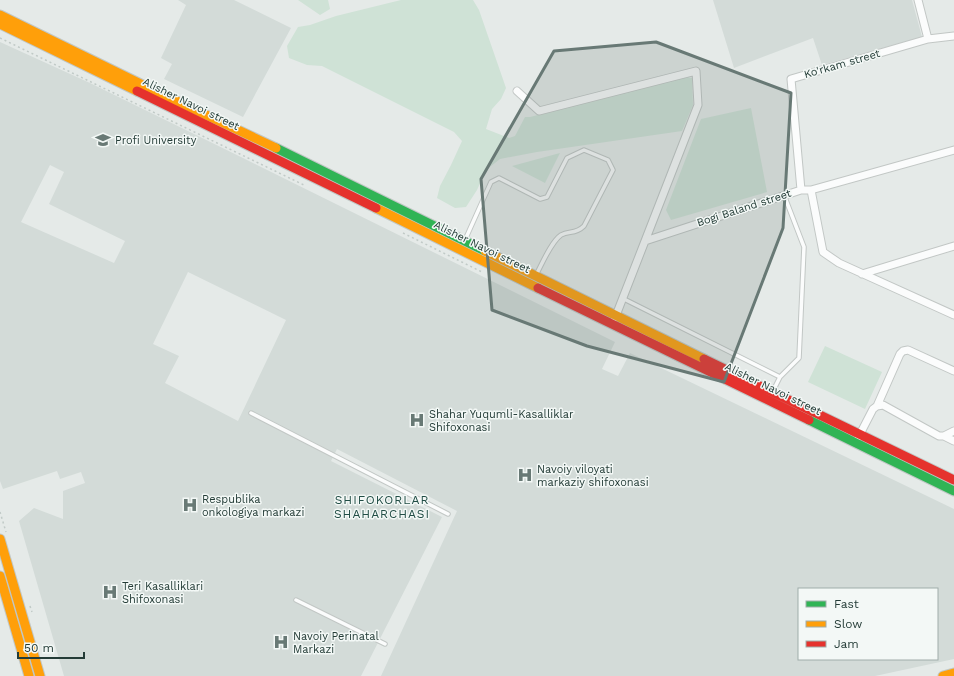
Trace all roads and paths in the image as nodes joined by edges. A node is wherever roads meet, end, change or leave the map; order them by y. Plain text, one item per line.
1 (918, 0) edge
2 (0, 15) edge
3 (0, 24) edge
4 (952, 37) edge
5 (928, 39) junction
6 (517, 91) dead end
7 (954, 150) edge
8 (800, 190) junction
9 (811, 190) junction
10 (784, 195) junction
11 (465, 240) junction
12 (645, 241) junction
13 (954, 246) edge
14 (461, 250) junction
15 (862, 274) junction
16 (536, 276) junction
17 (531, 285) junction
18 (622, 298) junction
19 (954, 315) edge
20 (614, 320) junction
21 (954, 370) edge
22 (780, 377) junction
23 (772, 393) junction
24 (877, 406) junction
25 (251, 413) dead end
26 (954, 431) edge
27 (944, 436) junction
28 (857, 439) junction
29 (954, 441) edge
30 (954, 480) edge
31 (954, 491) edge
32 (448, 514) dead end
33 (0, 539) edge
34 (0, 576) edge
35 (296, 600) dead end
36 (385, 644) dead end
37 (954, 673) edge
38 (29, 676) edge
39 (40, 676) edge
40 (943, 676) edge

1 - 5 street
2 - 11 main road, Alisher Navoi street
3 - 14 main road, Alisher Navoi street
4 - 5 street, Ko'rkam street
5 - 8 street, Ko'rkam street
6 - 12 street
7 - 9 street, Bogi Baland street
8 - 9 street, Bogi Baland street
8 - 10 street, Bogi Baland street
9 - 15 street
10 - 12 street, Bogi Baland street
10 - 22 lane
11 - 14 lane
11 - 16 main road, Alisher Navoi street
11 - 16 lane
12 - 18 street
13 - 15 street
14 - 17 main road, Alisher Navoi street
15 - 19 street
16 - 17 lane
16 - 20 main road, Alisher Navoi street
17 - 20 main road, Alisher Navoi street
18 - 20 street
18 - 22 lane
20 - 23 main road, Alisher Navoi street
20 - 28 main road, Alisher Navoi street
21 - 24 street
22 - 23 lane
23 - 28 main road, Alisher Navoi street
24 - 27 street
24 - 28 street
25 - 32 lane
26 - 27 street
27 - 29 street
28 - 30 main road, Alisher Navoi street
28 - 31 main road, Alisher Navoi street
33 - 39 main road
34 - 38 main road
35 - 36 lane
37 - 40 main road

